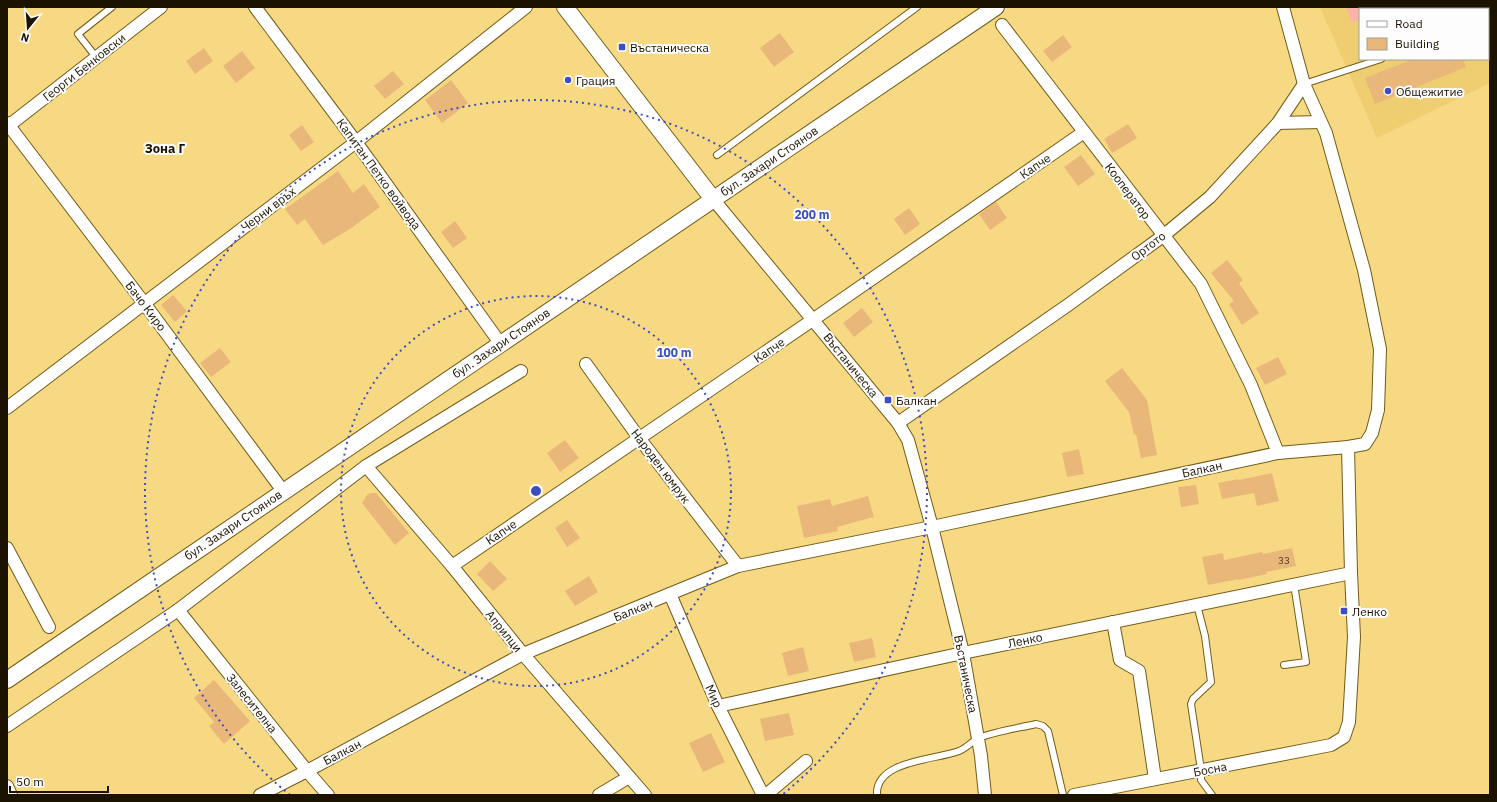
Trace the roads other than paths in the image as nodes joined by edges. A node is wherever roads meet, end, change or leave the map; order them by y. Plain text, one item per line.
1 (112, 7) edge
2 (161, 7) edge
3 (255, 7) edge
4 (526, 7) edge
5 (565, 7) edge
6 (917, 7) edge
7 (996, 7) edge
8 (1283, 7) edge
9 (1002, 25) dead end
10 (96, 57) junction
11 (1378, 60) edge
12 (1304, 84) junction
13 (1320, 122) junction
14 (1278, 123) junction
15 (8, 125) edge
16 (1084, 132) junction
17 (356, 142) junction
18 (716, 155) dead end
19 (713, 199) junction
20 (1163, 236) junction
21 (144, 303) junction
22 (814, 320) junction
23 (500, 343) junction
24 (586, 364) dead end
25 (521, 371) dead end
26 (7, 408) edge
27 (898, 423) junction
28 (639, 438) junction
29 (1348, 447) junction
30 (1278, 453) junction
31 (366, 466) junction
32 (283, 491) junction
33 (932, 527) junction
34 (7, 548) edge
35 (452, 566) junction
36 (738, 566) junction
37 (1351, 573) junction
38 (1294, 584) junction
39 (670, 594) junction
40 (1198, 604) junction
41 (178, 610) junction
42 (1113, 622) junction
43 (50, 627) dead end
44 (963, 653) junction
45 (523, 654) junction
46 (1284, 665) dead end
47 (7, 680) edge
48 (718, 706) junction
49 (7, 726) edge
50 (978, 738) junction
51 (806, 761) dead end
52 (1201, 770) junction
53 (307, 771) junction
54 (629, 777) junction
55 (1155, 779) junction
56 (7, 786) edge
57 (11, 795) edge
58 (260, 795) edge
59 (328, 795) edge
60 (599, 795) edge
61 (644, 795) edge
62 (764, 795) edge
63 (877, 795) edge
64 (985, 795) edge
65 (1063, 795) edge
66 (1074, 795) edge
67 (1212, 795) edge

1 - 10 lane
2 - 10 street, Георги Бенковски
3 - 17 street, Капитан Петко войвода
4 - 17 street, Черни връх
5 - 19 main road, Въстаническа
6 - 18 lane
7 - 19 main road, бул. Захари Стоянов
8 - 12 street
9 - 16 street, Кооператор
10 - 15 street, Георги Бенковски
11 - 12 lane
12 - 13 street
12 - 14 street, Ортото
13 - 14 street
13 - 29 street, Балкан
14 - 20 street, Ортото
15 - 21 street, Бачо Киро
16 - 20 street, Кооператор
16 - 22 street, Капче
17 - 21 street, Черни връх
17 - 23 street, Капитан Петко войвода
19 - 22 street, Въстаническа
19 - 23 main road, бул. Захари Стоянов
20 - 27 street, Ортото
20 - 30 street, Кооператор
21 - 26 street, Черни връх
21 - 32 street, Бачо Киро
22 - 27 street, Въстаническа
22 - 28 street, Капче
23 - 32 main road, бул. Захари Стоянов
24 - 28 street, Народен юмрук
25 - 31 street
27 - 33 street, Въстаническа
28 - 35 street, Капче
28 - 36 street, Народен юмрук
29 - 30 street, Балкан
29 - 37 street
30 - 33 street, Балкан
31 - 35 street, Априлци
31 - 41 street
32 - 47 main road, бул. Захари Стоянов
33 - 36 street, Балкан
33 - 44 street, Въстаническа
34 - 43 street
35 - 45 street, Априлци
36 - 39 street, Балкан
37 - 38 street, Ленко
37 - 52 street, Босна
38 - 40 street, Ленко
38 - 46 lane
39 - 45 street, Балкан
39 - 48 street, Мир
40 - 42 street, Ленко
40 - 52 lane
41 - 49 street
41 - 53 street, Залесителна
42 - 44 street, Ленко
42 - 55 street
44 - 48 street, Ленко
44 - 50 street, Въстаническа
45 - 53 street, Балкан
45 - 54 street, Априлци
48 - 62 street, Мир
50 - 63 lane
50 - 64 street, Въстаническа
50 - 65 lane
51 - 62 street
52 - 55 street, Босна
52 - 67 lane
53 - 58 street, Балкан
53 - 59 street, Залесителна
54 - 60 street
54 - 61 street, Априлци
55 - 66 street, Босна
56 - 57 street

